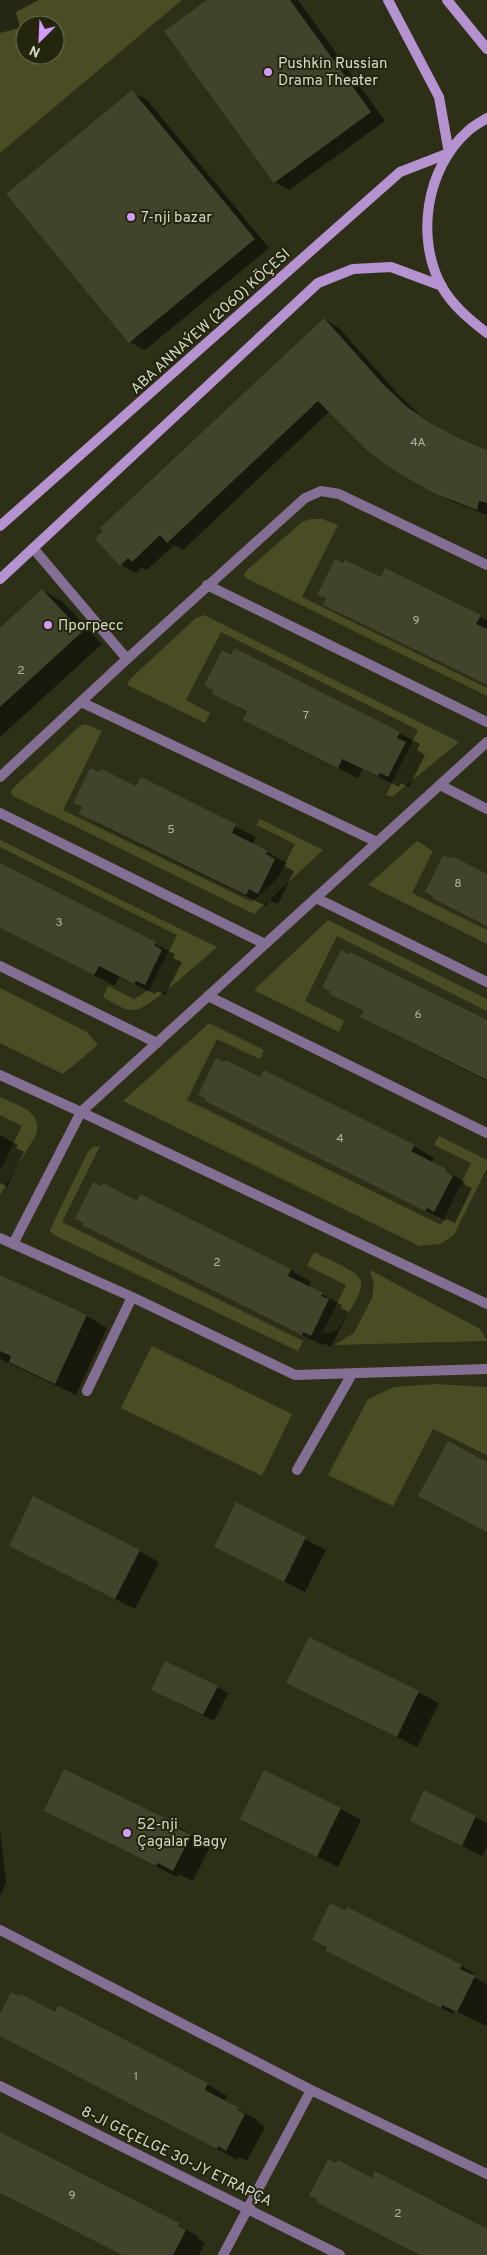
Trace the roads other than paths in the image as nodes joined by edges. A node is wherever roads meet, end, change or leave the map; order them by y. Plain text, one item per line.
1 (388, 0) edge
2 (447, 0) edge
3 (487, 49) edge
4 (487, 118) edge
5 (449, 153) junction
6 (442, 286) junction
7 (487, 333) edge
8 (0, 526) edge
9 (33, 548) junction
10 (487, 565) edge
11 (0, 578) edge
12 (207, 585) junction
13 (127, 659) junction
14 (82, 702) junction
15 (487, 722) edge
16 (487, 742) edge
17 (0, 777) edge
18 (440, 785) junction
19 (487, 809) edge
20 (0, 813) edge
21 (377, 842) junction
22 (316, 898) junction
23 (265, 944) junction
24 (0, 966) edge
25 (487, 982) edge
26 (208, 996) junction
27 (157, 1043) junction
28 (0, 1075) edge
29 (81, 1112) junction
30 (487, 1133) edge
31 (0, 1238) edge
32 (13, 1244) junction
33 (132, 1297) junction
34 (487, 1304) edge
35 (487, 1369) edge
36 (352, 1374) junction
37 (87, 1391) dead end
38 (297, 1470) dead end
39 (0, 1930) edge
40 (0, 2086) edge
41 (311, 2090) junction
42 (487, 2174) edge
43 (248, 2208) junction
44 (223, 2255) edge
45 (340, 2255) edge

1 - 5 main road
2 - 3 main road
4 - 5 main road
5 - 6 main road
5 - 8 main road, ABA ANNAÝEW (2060) KÖÇESI
6 - 7 main road
6 - 9 main road
9 - 11 main road
9 - 13 street
10 - 12 street
12 - 13 street
12 - 15 street
13 - 14 street
14 - 17 street
14 - 21 street
16 - 18 street
18 - 19 street
18 - 21 street
20 - 23 street
21 - 22 street
22 - 23 street
22 - 25 street
23 - 26 street
24 - 27 street
26 - 27 street
26 - 30 street
27 - 29 street
28 - 29 street
29 - 32 street
29 - 34 street
31 - 32 street
32 - 33 street
33 - 36 street
33 - 37 street
35 - 36 street
36 - 38 street
39 - 41 street
40 - 43 street, 8-JI GEÇELGE 30-JY ETRAPÇA
41 - 42 street
41 - 43 street
43 - 44 street
43 - 45 street, 8-JI GEÇELGE 30-JY ETRAPÇA

